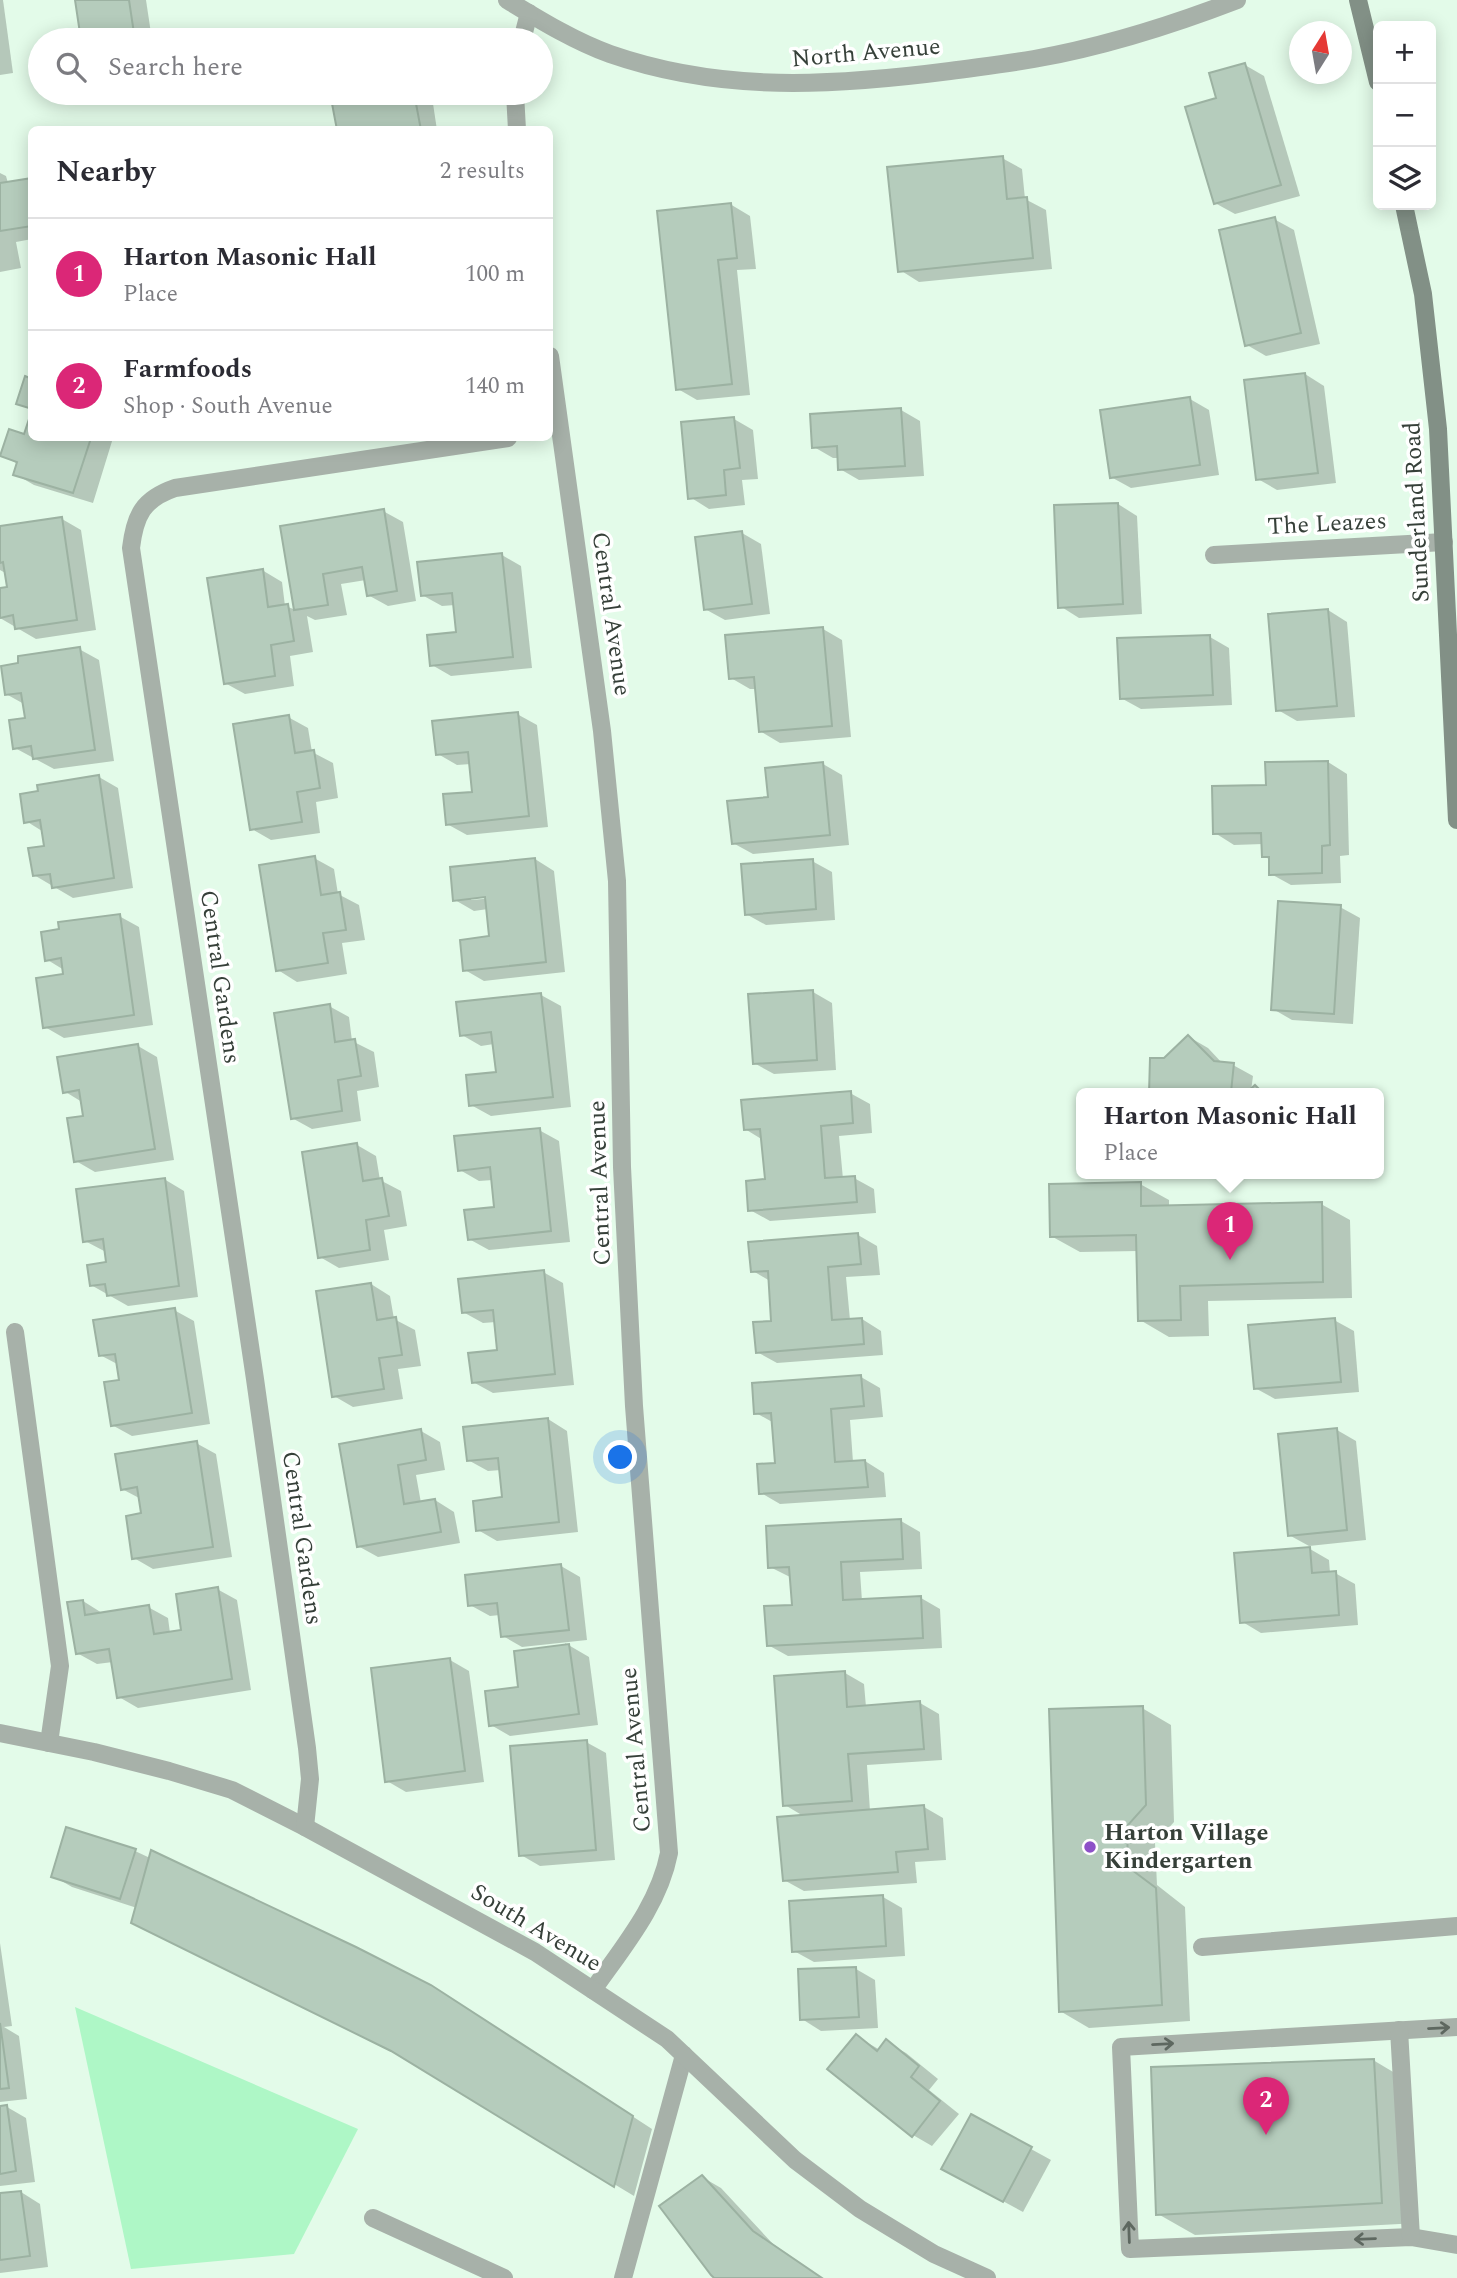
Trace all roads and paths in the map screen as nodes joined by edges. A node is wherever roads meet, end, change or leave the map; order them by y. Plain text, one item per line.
1 (507, 0) edge
2 (1237, 0) edge
3 (1358, 0) edge
4 (529, 13) junction
5 (525, 28) edge
6 (1373, 62) edge
7 (516, 105) edge
8 (517, 126) edge
9 (1405, 210) edge
10 (553, 401) edge
11 (555, 431) edge
12 (488, 441) edge
13 (1444, 542) junction
14 (1214, 555) dead end
15 (1457, 820) edge
16 (15, 1332) dead end
17 (0, 1733) edge
18 (49, 1743) junction
19 (305, 1827) junction
20 (1457, 1926) edge
21 (1202, 1947) dead end
22 (593, 1990) junction
23 (1457, 2027) edge
24 (1399, 2030) junction
25 (684, 2055) junction
26 (373, 2218) dead end
27 (1411, 2237) junction
28 (1457, 2245) edge
29 (504, 2278) edge
30 (623, 2278) edge
31 (987, 2278) edge

1 - 4 street, North Avenue
2 - 4 street, North Avenue
3 - 6 street
4 - 5 street
7 - 8 street
9 - 13 street, Sunderland Road
10 - 11 street, Central Avenue
11 - 22 street, Central Avenue
12 - 19 street, Central Gardens
13 - 14 street, The Leazes
13 - 15 street, Sunderland Road
16 - 18 street
17 - 18 street, South Avenue
18 - 19 street, South Avenue
19 - 22 street, South Avenue
20 - 21 street
22 - 25 street, South Avenue
24 -> 23 street
24 - 27 street
27 -> 24 street
25 - 30 street
25 - 31 street, South Avenue
26 - 29 street
27 - 28 street

